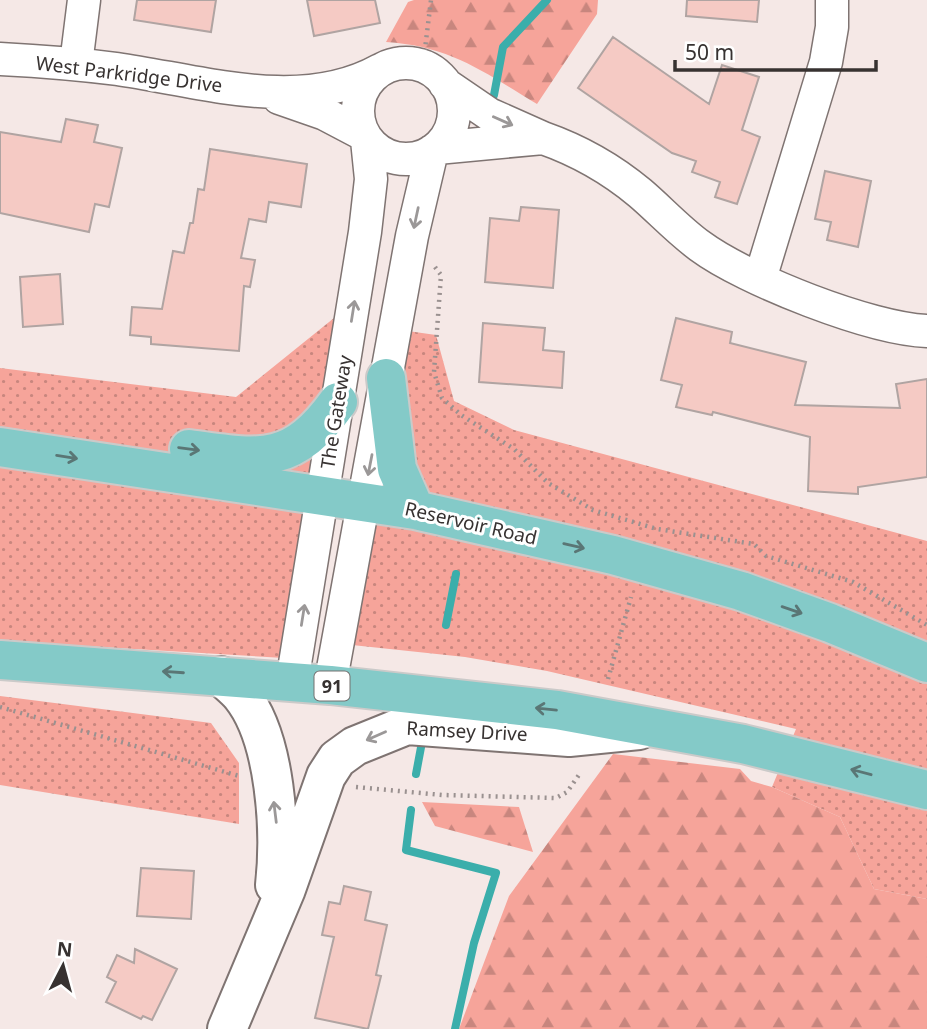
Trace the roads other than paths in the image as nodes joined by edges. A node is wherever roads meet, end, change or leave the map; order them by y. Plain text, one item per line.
1 (85, 0) edge
2 (832, 0) edge
3 (0, 59) edge
4 (76, 65) junction
5 (380, 70) junction
6 (434, 75) junction
7 (258, 91) junction
8 (365, 137) junction
9 (543, 138) junction
10 (435, 149) junction
11 (760, 279) junction
12 (927, 331) edge
13 (386, 378) junction
14 (338, 402) junction
15 (0, 422) edge
16 (0, 447) edge
17 (323, 495) junction
18 (363, 501) junction
19 (415, 510) junction
20 (0, 660) edge
21 (927, 663) edge
22 (221, 676) junction
23 (292, 682) junction
24 (330, 685) junction
25 (661, 728) junction
26 (927, 790) edge
27 (268, 928) junction
28 (227, 1029) edge

1 - 4 street
2 - 11 street
3 - 4 street, West Parkridge Drive
4 - 7 street, West Parkridge Drive
5 - 6 street
5 - 7 street, West Parkridge Drive
5 - 8 street
6 -> 9 street
6 - 10 street
7 - 8 street, West Parkridge Drive
8 - 10 street
14 -> 8 street, The Gateway
9 - 10 street
9 - 11 street
10 -> 13 street
11 - 12 street
13 -> 18 street
13 - 19 main road
15 -> 14 main road
14 - 17 street, The Gateway
16 -> 17 main road, Reservoir Road
17 - 18 main road, Reservoir Road
23 -> 17 street, The Gateway
18 - 19 main road, Reservoir Road
18 - 24 street
19 -> 21 main road, Reservoir Road
22 -> 20 main road, 91
22 - 23 main road, 91
27 -> 22 main road, Ramsey Drive
23 - 24 main road, 91
25 -> 24 main road, 91
26 -> 25 main road, 91
25 -> 27 main road, Ramsey Drive
27 - 28 main road, Ramsey Drive

